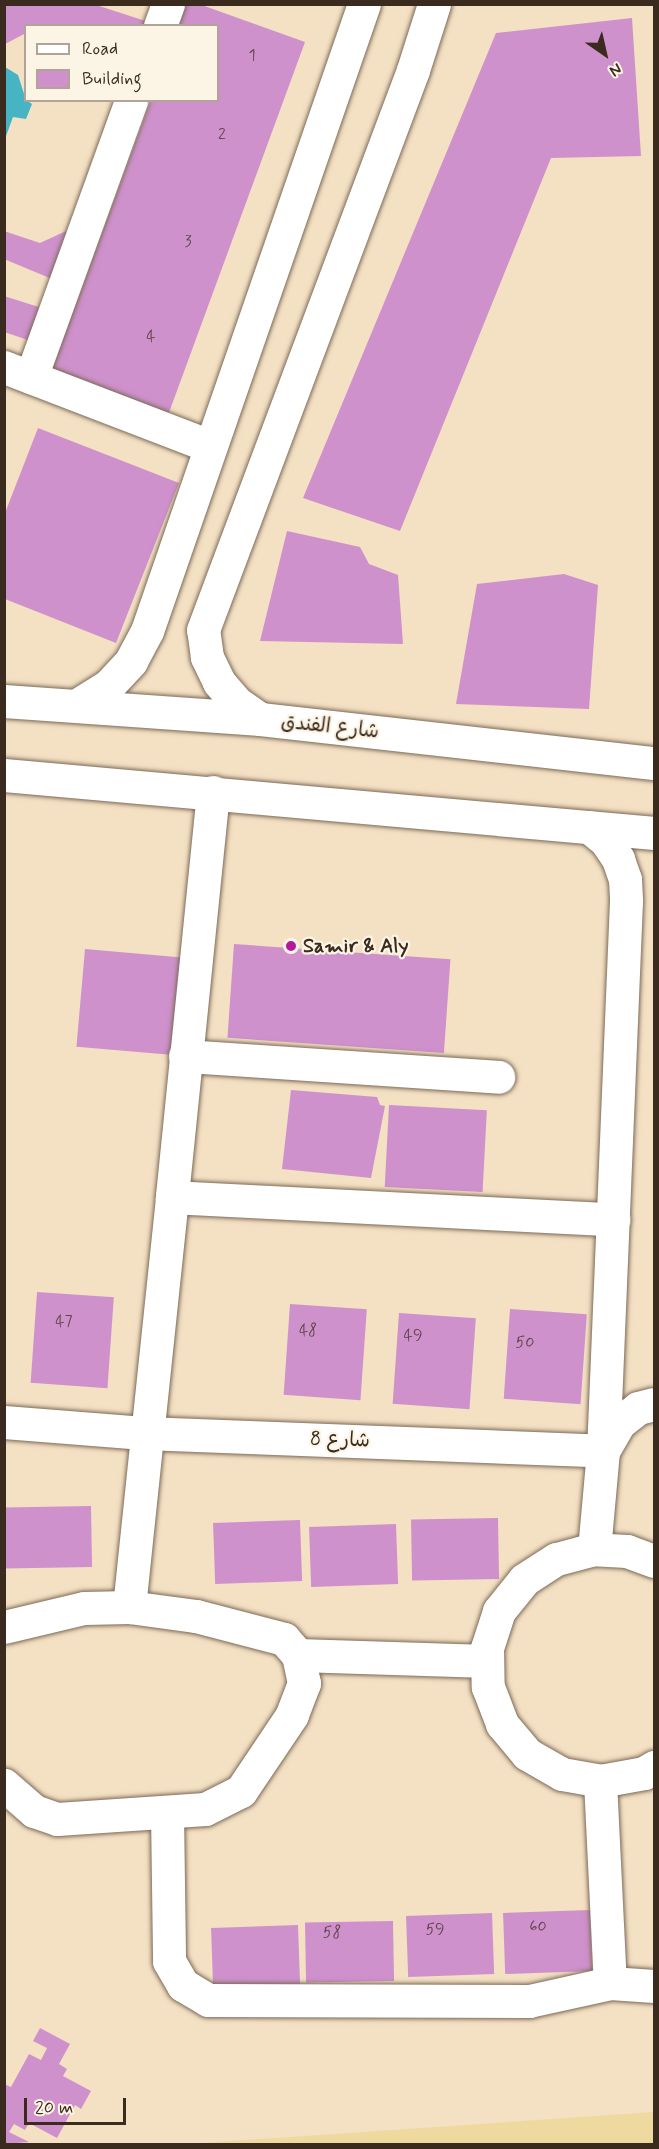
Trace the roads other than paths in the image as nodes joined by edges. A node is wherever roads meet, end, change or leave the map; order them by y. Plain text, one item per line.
1 (168, 4) edge
2 (364, 4) edge
3 (434, 4) edge
4 (161, 24) edge
5 (130, 102) edge
6 (18, 372) edge
7 (210, 446) junction
8 (4, 701) edge
9 (79, 704) junction
10 (260, 719) junction
11 (654, 763) edge
12 (4, 775) edge
13 (213, 792) junction
14 (589, 827) junction
15 (654, 833) edge
16 (186, 1056) junction
17 (498, 1077) dead end
18 (172, 1197) junction
19 (613, 1219) junction
20 (654, 1404) edge
21 (4, 1422) edge
22 (144, 1432) junction
23 (603, 1451) junction
24 (594, 1549) junction
25 (654, 1561) edge
26 (129, 1607) junction
27 (4, 1627) edge
28 (298, 1655) junction
29 (487, 1661) junction
30 (654, 1767) edge
31 (600, 1781) junction
32 (4, 1785) edge
33 (167, 1812) junction
34 (610, 1983) junction
35 (654, 1986) edge

1 - 4 street
2 - 7 street
3 - 10 street
5 - 6 street
6 - 7 street
7 - 9 street
8 - 9 street, شارع الفندق
9 - 10 street, شارع الفندق
10 - 11 street, شارع الفندق
12 - 13 street
13 - 14 street
13 - 16 street
14 - 15 street
14 - 19 street
16 - 17 street
16 - 18 street
18 - 19 street
18 - 22 street
19 - 23 street
20 - 23 street
21 - 22 street, شارع 8
22 - 23 street, شارع 8
22 - 26 street
23 - 24 street
24 - 25 street
24 - 29 street
26 - 27 street
26 - 28 street
28 - 29 street
28 - 33 street
29 - 31 street
30 - 31 street
31 - 34 street
32 - 33 street
33 - 34 street
34 - 35 street

